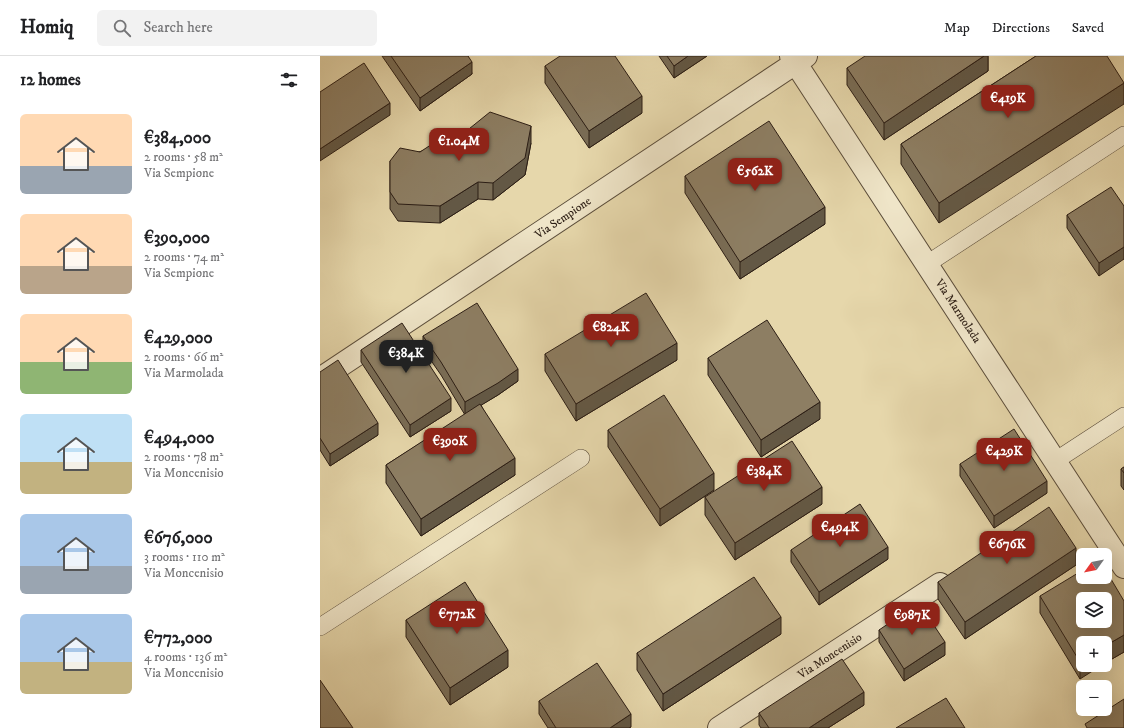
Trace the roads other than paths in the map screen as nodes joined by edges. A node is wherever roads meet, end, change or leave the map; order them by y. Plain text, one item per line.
1 (798, 58) edge
2 (1124, 135) edge
3 (927, 264) junction
4 (320, 379) edge
5 (1124, 416) edge
6 (581, 458) dead end
7 (1055, 461) junction
8 (1124, 567) edge
9 (940, 584) edge
10 (320, 627) edge
11 (719, 728) edge

1 - 3 street, Via Marmolada
1 - 4 street, Via Sempione
2 - 3 lane
3 - 7 street, Via Marmolada
5 - 7 lane
6 - 10 lane
7 - 8 street, Via Marmolada
9 - 11 street, Via Moncenisio

